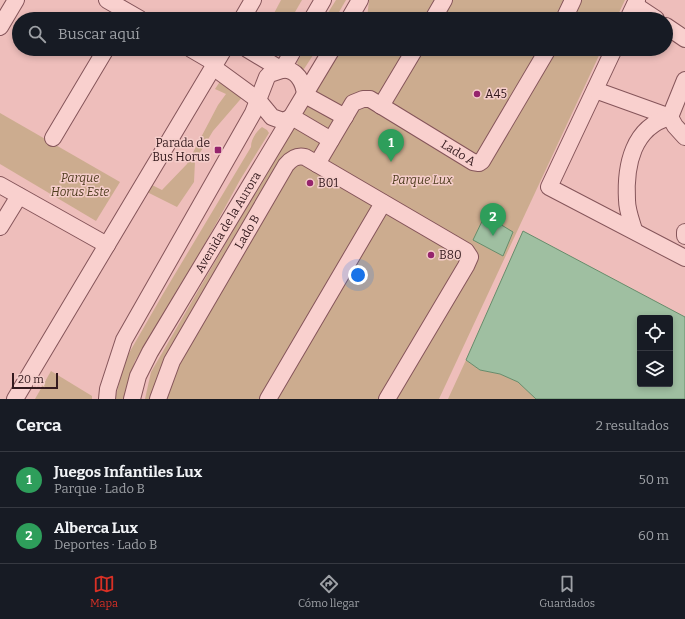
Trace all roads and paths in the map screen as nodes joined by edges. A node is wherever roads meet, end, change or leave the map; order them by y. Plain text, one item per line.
1 (16, 0) edge
2 (107, 0) edge
3 (253, 0) edge
4 (323, 0) edge
5 (360, 0) edge
6 (444, 0) edge
7 (573, 0) edge
8 (130, 12) edge
9 (246, 12) edge
10 (316, 12) edge
11 (353, 12) edge
12 (437, 12) edge
13 (567, 12) edge
14 (0, 27) edge
15 (673, 31) edge
16 (685, 39) edge
17 (102, 56) edge
18 (201, 56) edge
19 (220, 56) edge
20 (259, 56) edge
21 (290, 56) edge
22 (328, 56) edge
23 (411, 56) edge
24 (544, 56) edge
25 (611, 56) edge
26 (214, 65) junction
27 (282, 70) junction
28 (685, 80) edge
29 (595, 90) junction
30 (305, 95) junction
31 (258, 100) junction
32 (381, 106) junction
33 (292, 117) junction
34 (345, 117) junction
35 (670, 117) junction
36 (685, 137) edge
37 (53, 138) dead end
38 (331, 140) junction
39 (317, 164) junction
40 (0, 185) edge
41 (19, 196) junction
42 (383, 203) junction
43 (0, 227) edge
44 (634, 230) junction
45 (685, 232) edge
46 (685, 236) edge
47 (107, 245) junction
48 (685, 258) edge
49 (15, 399) edge
50 (107, 399) edge
51 (132, 399) edge
52 (158, 399) edge
53 (268, 399) edge
54 (387, 399) edge

1 - 14 street
2 - 8 street
3 - 9 street
4 - 10 street
5 - 11 street
6 - 12 street
7 - 13 street
15 - 16 street
17 - 37 street
18 - 26 street
19 - 26 street
20 - 27 street
21 - 27 street
22 - 30 street, Avenida de la Aurora
23 - 32 street
24 - 32 street, Lado A
25 - 29 street
26 - 31 street
26 - 47 street
27 - 30 street
27 - 31 street
28 - 35 street
29 - 35 street
29 - 44 street
30 - 33 street, Avenida de la Aurora
30 - 34 street
31 - 33 street
31 - 50 street
32 - 34 street
33 - 38 street
33 - 51 street, Avenida de la Aurora
34 - 38 street
35 - 36 street
35 - 44 street
38 - 39 street
39 - 42 street, Lado B
39 - 52 street, Lado B
40 - 41 street
41 - 43 street
41 - 47 street
42 - 53 street
42 - 54 street, Lado B
44 - 48 street
45 - 46 street
47 - 49 street

